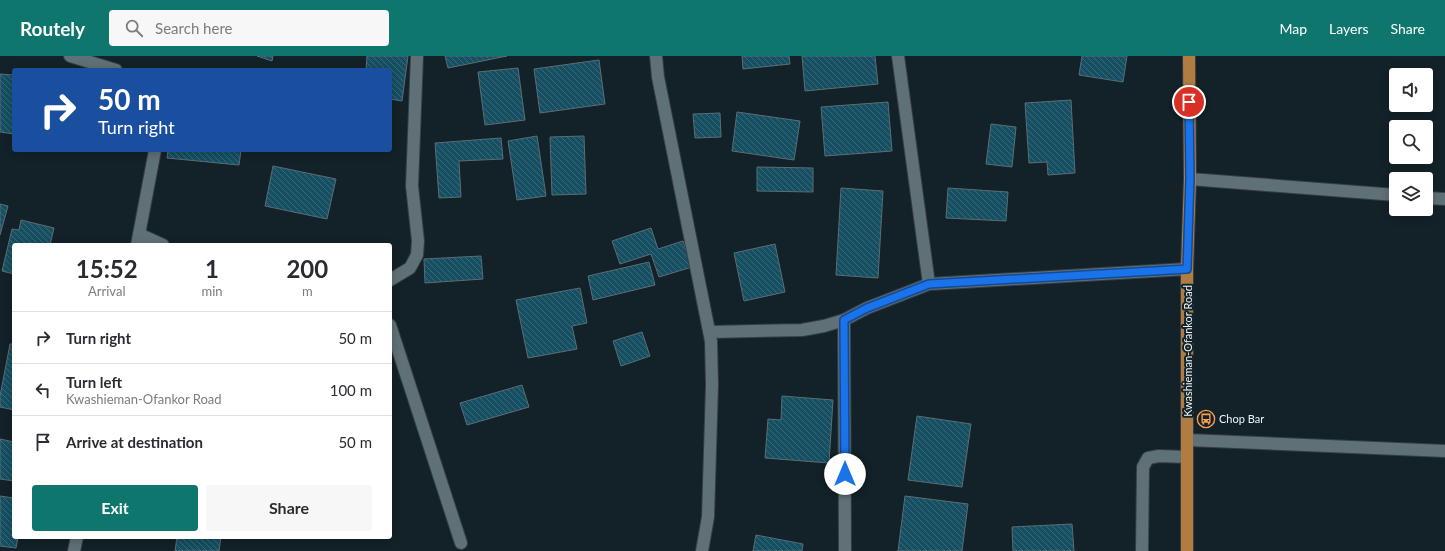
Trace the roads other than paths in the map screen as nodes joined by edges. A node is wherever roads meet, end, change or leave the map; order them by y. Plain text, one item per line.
1 (70, 56) edge
2 (417, 56) edge
3 (656, 56) edge
4 (898, 56) edge
5 (1189, 56) edge
6 (109, 68) edge
7 (155, 152) edge
8 (1190, 179) junction
9 (1389, 194) edge
10 (1433, 198) edge
11 (1445, 199) edge
12 (138, 240) edge
13 (153, 243) edge
14 (1187, 269) junction
15 (392, 279) edge
16 (929, 284) junction
17 (844, 320) junction
18 (392, 331) edge
19 (710, 332) junction
20 (1188, 440) junction
21 (1445, 451) edge
22 (1187, 457) junction
23 (77, 539) edge
24 (460, 543) dead end
25 (74, 551) edge
26 (702, 551) edge
27 (845, 551) edge
28 (1142, 551) edge
29 (1187, 551) edge

1 - 6 street
2 - 15 street
3 - 19 street
4 - 16 street
5 - 8 main road, Kwashieman-Ofankor Road
7 - 12 street
8 - 9 street
8 - 14 main road, Kwashieman-Ofankor Road
10 - 11 street
12 - 13 street
14 - 16 street
14 - 20 main road, Kwashieman-Ofankor Road
16 - 17 street
17 - 19 street
17 - 27 street
18 - 24 street
19 - 26 street
20 - 21 street
20 - 22 main road, Kwashieman-Ofankor Road
22 - 28 street
22 - 29 main road, Kwashieman-Ofankor Road
23 - 25 street

